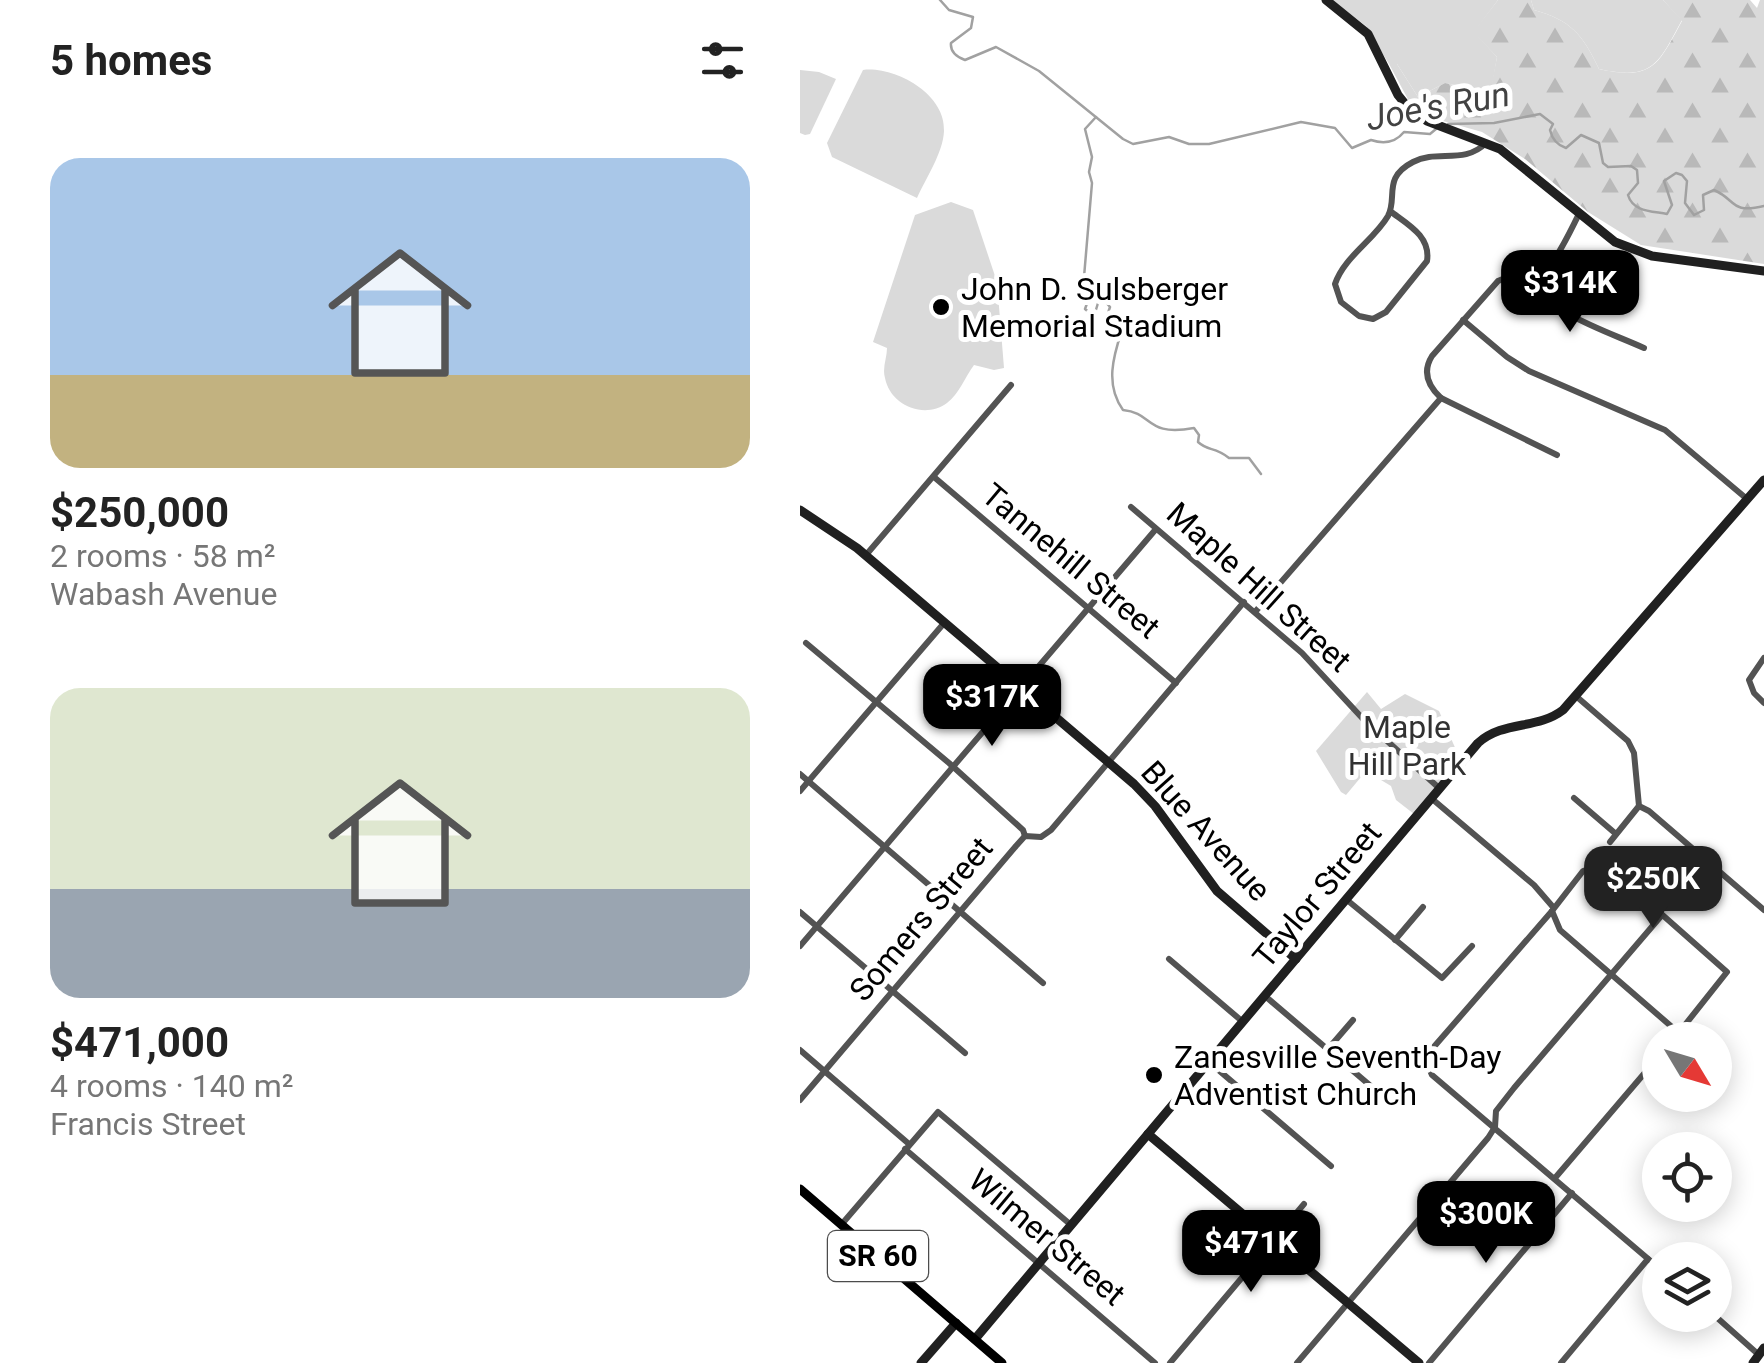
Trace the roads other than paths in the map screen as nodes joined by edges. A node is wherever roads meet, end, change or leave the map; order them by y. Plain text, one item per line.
1 (1326, 0) edge
2 (1487, 142) junction
3 (1390, 211) junction
4 (1579, 214) junction
5 (1764, 272) edge
6 (1530, 280) junction
7 (1463, 320) junction
8 (1644, 348) dead end
9 (1011, 385) dead end
10 (1441, 398) junction
11 (1557, 455) dead end
12 (934, 477) junction
13 (1764, 480) edge
14 (1747, 499) junction
15 (1131, 507) dead end
16 (800, 510) edge
17 (1156, 529) junction
18 (866, 556) junction
19 (1244, 602) junction
20 (1089, 608) junction
21 (1255, 612) junction
22 (945, 622) junction
23 (806, 643) dead end
24 (1764, 658) edge
25 (1176, 682) junction
26 (1021, 687) junction
27 (1577, 697) junction
28 (877, 701) junction
29 (1764, 702) edge
30 (1108, 762) junction
31 (954, 768) junction
32 (800, 774) edge
33 (808, 782) junction
34 (1439, 788) junction
35 (800, 791) edge
36 (1432, 798) junction
37 (1574, 798) dead end
38 (1640, 806) junction
39 (1616, 834) junction
40 (1026, 836) junction
41 (1610, 842) dead end
42 (886, 846) junction
43 (1347, 900) junction
44 (1423, 907) dead end
45 (1553, 909) junction
46 (1764, 910) edge
47 (800, 912) edge
48 (961, 912) junction
49 (1662, 915) junction
50 (816, 926) junction
51 (1394, 940) junction
52 (800, 946) edge
53 (1472, 946) dead end
54 (1296, 958) junction
55 (1169, 960) dead end
56 (1612, 976) junction
57 (1044, 983) dead end
58 (893, 992) junction
59 (1265, 996) junction
60 (1352, 1020) dead end
61 (1243, 1022) junction
62 (1666, 1022) edge
63 (1688, 1022) edge
64 (1328, 1049) junction
65 (800, 1050) edge
66 (965, 1053) dead end
67 (1209, 1062) junction
68 (825, 1072) junction
69 (1642, 1076) edge
70 (1386, 1099) dead end
71 (800, 1100) edge
72 (1495, 1127) junction
73 (1148, 1134) junction
74 (907, 1146) junction
75 (1331, 1166) dead end
76 (1554, 1178) junction
77 (800, 1190) edge
78 (1572, 1194) junction
79 (1304, 1204) dead end
80 (841, 1225) junction
81 (1071, 1225) junction
82 (1274, 1240) junction
83 (1642, 1254) edge
84 (1039, 1263) junction
85 (1642, 1266) edge
86 (1348, 1303) junction
87 (956, 1323) junction
88 (1732, 1331) edge
89 (974, 1339) junction
90 (1759, 1355) edge
91 (921, 1363) edge
92 (1002, 1363) edge
93 (1155, 1363) edge
94 (1170, 1363) edge
95 (1297, 1363) edge
96 (1419, 1363) edge
97 (1428, 1363) edge
98 (1561, 1363) edge

1 - 2 street
2 - 3 street
2 - 4 street
3 - 3 street
4 - 5 street
4 - 6 street
6 - 7 street
6 - 8 street
7 - 10 street
7 - 14 street
9 - 12 street
10 - 11 street
10 - 21 street
12 - 18 street
12 - 20 street, Tannehill Street
13 - 14 street, Taylor Street
14 - 27 street, Taylor Street
15 - 17 street, Maple Hill Street
16 - 18 street, Blue Avenue
17 - 19 street, Maple Hill Street
17 - 20 street
18 - 22 street, Blue Avenue
19 - 21 street, Maple Hill Street
19 - 25 street, Somers Street
20 - 25 street, Tannehill Street
20 - 26 street
21 - 34 street, Maple Hill Street
22 - 26 street, Blue Avenue
22 - 28 street
23 - 28 street
24 - 29 street
25 - 30 street, Somers Street
26 - 30 street, Blue Avenue
26 - 31 street
27 - 34 street, Taylor Street
27 - 38 street
28 - 31 street
28 - 33 street
30 - 40 street, Somers Street
30 - 54 street, Blue Avenue
31 - 40 street
31 - 42 street
32 - 33 street
33 - 35 street
33 - 42 street
34 - 36 street, Taylor Street
36 - 43 street, Taylor Street
36 - 45 street
37 - 39 street
38 - 39 street
38 - 46 street
39 - 41 street
40 - 48 street, Somers Street
42 - 48 street
42 - 50 street
43 - 51 street
43 - 54 street, Taylor Street
44 - 51 street
45 - 49 street
45 - 56 street
45 - 72 street
47 - 50 street
48 - 57 street
48 - 58 street, Somers Street
49 - 56 street
49 - 63 street
50 - 52 street
50 - 58 street
51 - 53 street
54 - 59 street, Taylor Street
55 - 61 street
56 - 62 street
56 - 72 street
58 - 66 street
58 - 68 street, Somers Street
59 - 61 street, Taylor Street
59 - 64 street
60 - 64 street
61 - 67 street, Taylor Street
64 - 70 street
65 - 68 street, Wilmer Street
67 - 73 street, Taylor Street
67 - 75 street
68 - 71 street, Somers Street
68 - 74 street, Wilmer Street
69 - 76 street
72 - 76 street
72 - 86 street
73 - 81 street, Taylor Street
73 - 82 street
74 - 80 street
74 - 81 street
74 - 84 street, Wilmer Street
76 - 78 street
77 - 80 main road, SR 60
78 - 83 street
78 - 97 street
79 - 82 street
80 - 87 main road, SR 60
81 - 84 street, Taylor Street
82 - 86 street
82 - 94 street
84 - 89 street, Taylor Street
84 - 93 street, Wilmer Street
85 - 98 street
86 - 95 street
86 - 96 street
87 - 89 main road, SR 60
87 - 91 street
88 - 90 street
89 - 92 main road, SR 60

